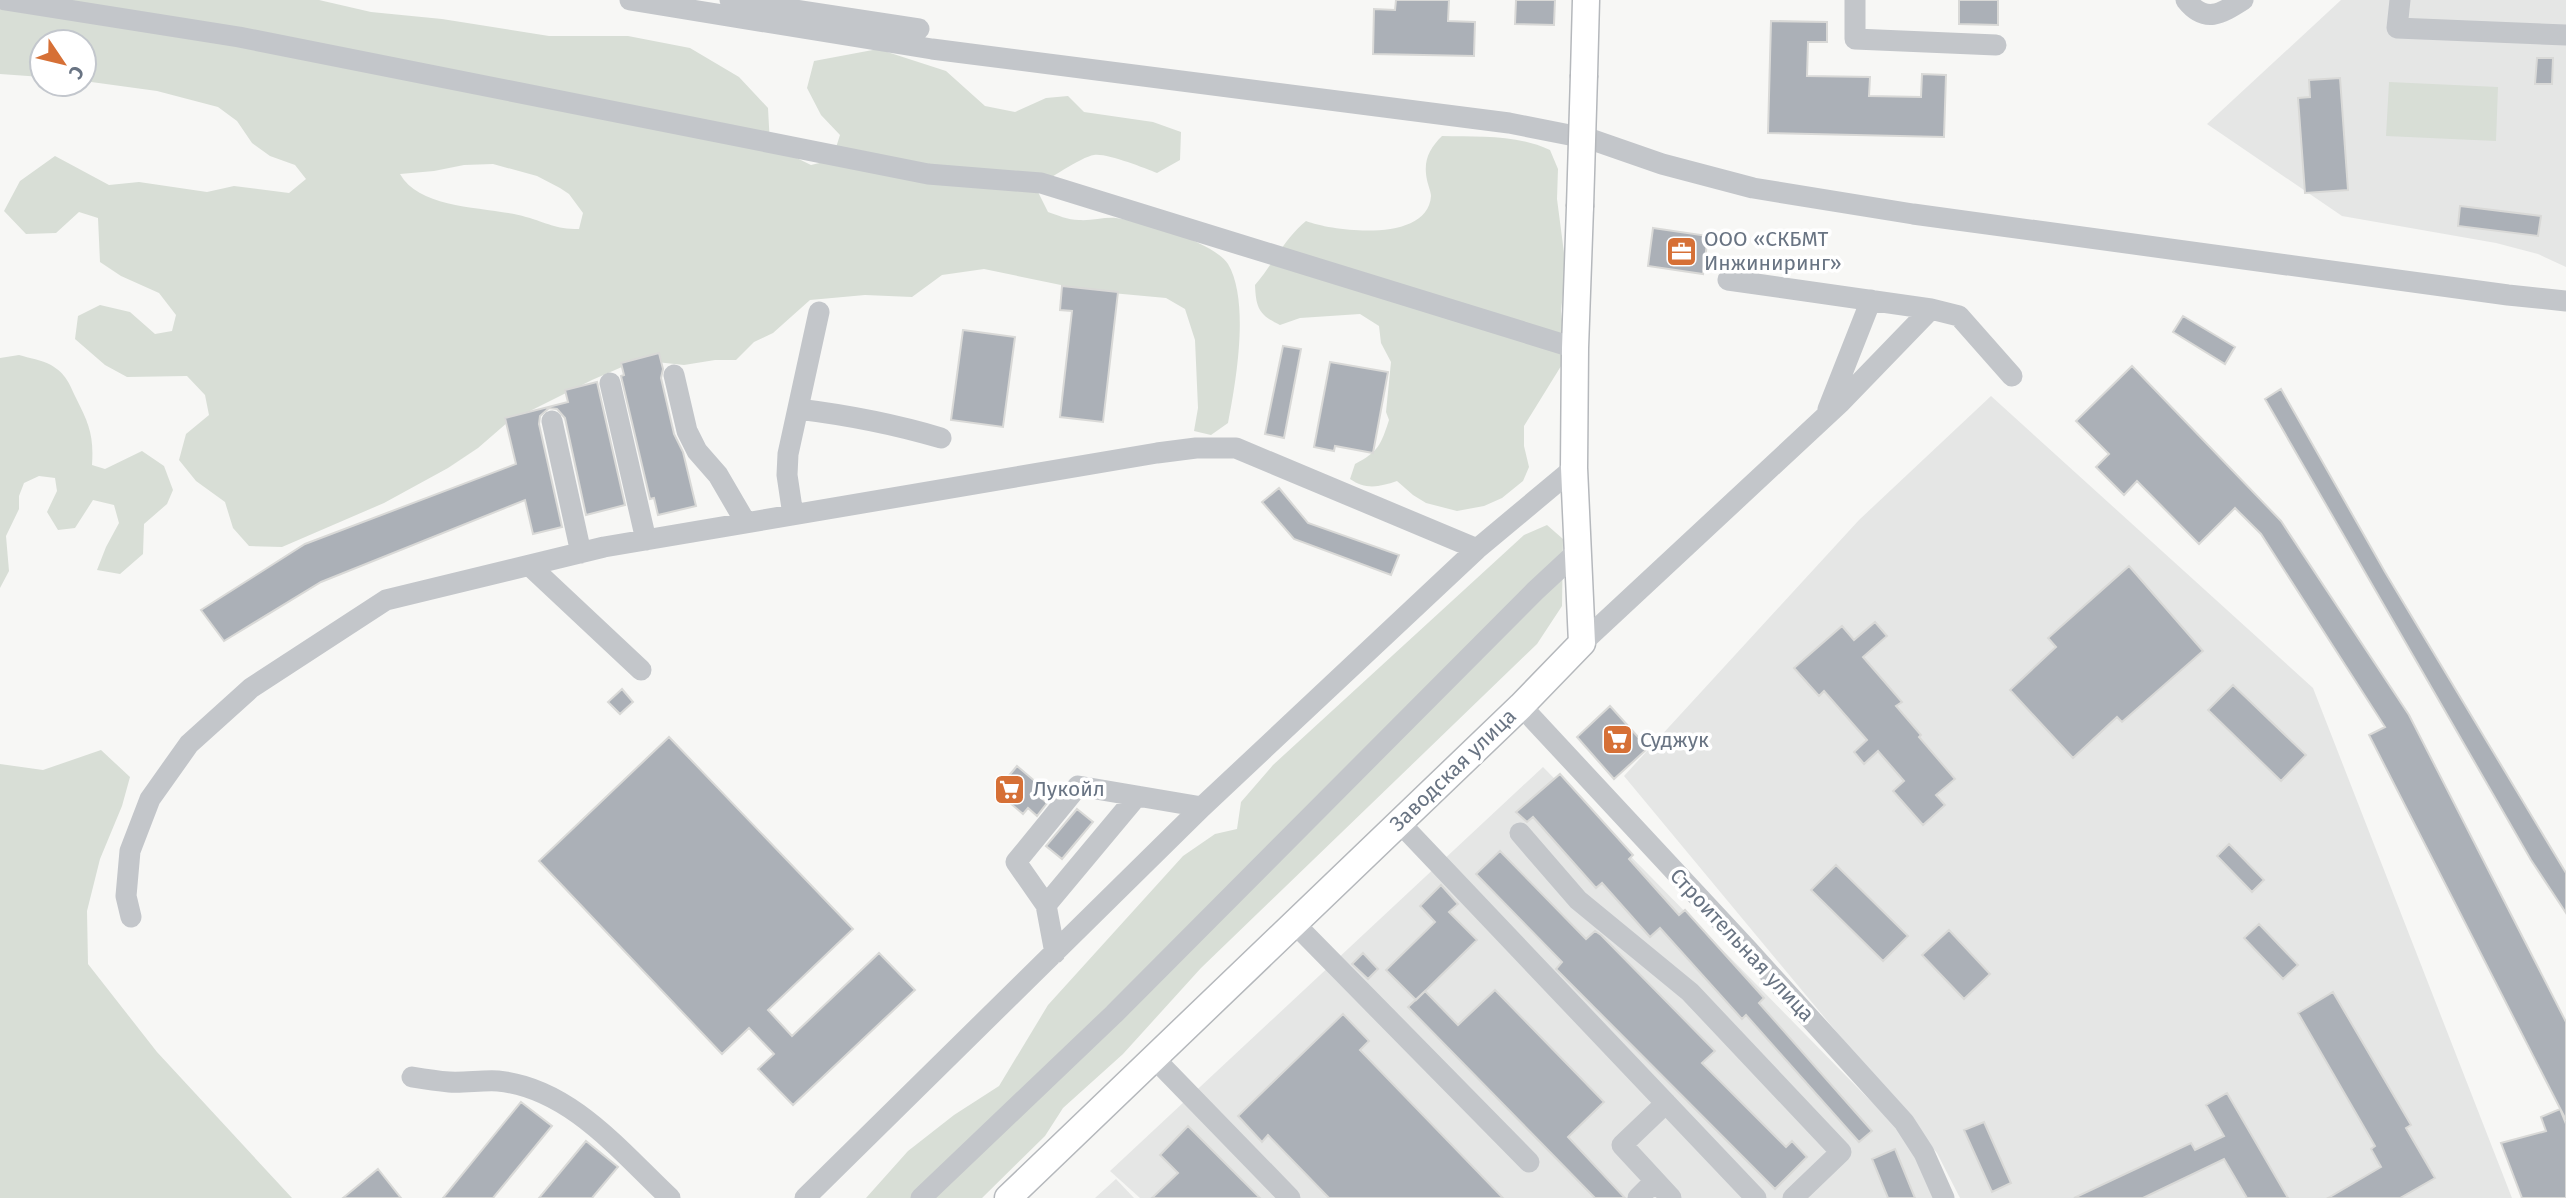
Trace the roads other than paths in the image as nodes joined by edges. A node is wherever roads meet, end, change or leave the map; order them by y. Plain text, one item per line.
1 (5, 0) edge
2 (630, 0) edge
3 (679, 0) edge
4 (730, 0) edge
5 (1586, 0) edge
6 (1855, 0) edge
7 (2186, 0) edge
8 (2243, 0) edge
9 (2400, 0) edge
10 (760, 20) junction
11 (919, 29) dead end
12 (2566, 35) edge
13 (1996, 45) dead end
14 (1728, 280) dead end
15 (1871, 300) junction
16 (2566, 301) edge
17 (1931, 309) junction
18 (819, 312) dead end
19 (1575, 348) junction
20 (674, 375) dead end
21 (2012, 376) dead end
22 (610, 383) dead end
23 (798, 409) junction
24 (1824, 417) junction
25 (552, 421) dead end
26 (941, 438) dead end
27 (1574, 468) junction
28 (793, 515) junction
29 (746, 523) junction
30 (646, 540) junction
31 (1477, 549) junction
32 (1577, 551) junction
33 (581, 553) junction
34 (529, 565) junction
35 (1583, 643) junction
36 (641, 670) dead end
37 (1521, 706) junction
38 (1138, 796) junction
39 (1202, 807) junction
40 (1399, 822) junction
41 (1520, 833) dead end
42 (1046, 905) junction
43 (131, 917) dead end
44 (1294, 923) junction
45 (1055, 954) junction
46 (1153, 1057) junction
47 (412, 1077) dead end
48 (1666, 1103) junction
49 (1530, 1162) dead end
50 (1656, 1181) junction
51 (1020, 1194) edge
52 (670, 1198) edge
53 (805, 1198) edge
54 (921, 1198) edge
55 (1290, 1198) edge
56 (1637, 1198) edge
57 (1671, 1198) edge
58 (1756, 1198) edge
59 (1793, 1198) edge
60 (1944, 1198) edge

1 - 19 street
2 - 10 street
3 - 10 street
4 - 11 street
5 - 19 main road, bridge
6 - 13 street
7 - 8 street
9 - 12 street
10 - 16 street
14 - 15 street
15 - 17 street
15 - 24 street
17 - 21 street
17 - 24 street
18 - 23 street
19 - 27 main road
20 - 29 street
22 - 30 street
23 - 26 street
23 - 28 street
24 - 35 street
25 - 33 street
27 - 31 street
27 - 32 main road
28 - 29 street
28 - 31 street
29 - 30 street
30 - 33 street
31 - 39 street
32 - 35 main road
32 - 54 street
33 - 34 street
34 - 36 street
34 - 43 street
35 - 37 main road, Заводская улица
37 - 40 main road, Заводская улица
37 - 60 street, Строительная улица
38 - 39 street
38 - 42 street
38 - 42 street
39 - 45 street
40 - 44 main road, Заводская улица
40 - 48 street
41 - 59 street
42 - 45 street
44 - 46 main road, Заводская улица
44 - 49 street
45 - 53 street
46 - 51 main road, Заводская улица
46 - 55 street
47 - 52 street
48 - 50 street
48 - 58 street
50 - 56 street
50 - 57 street

